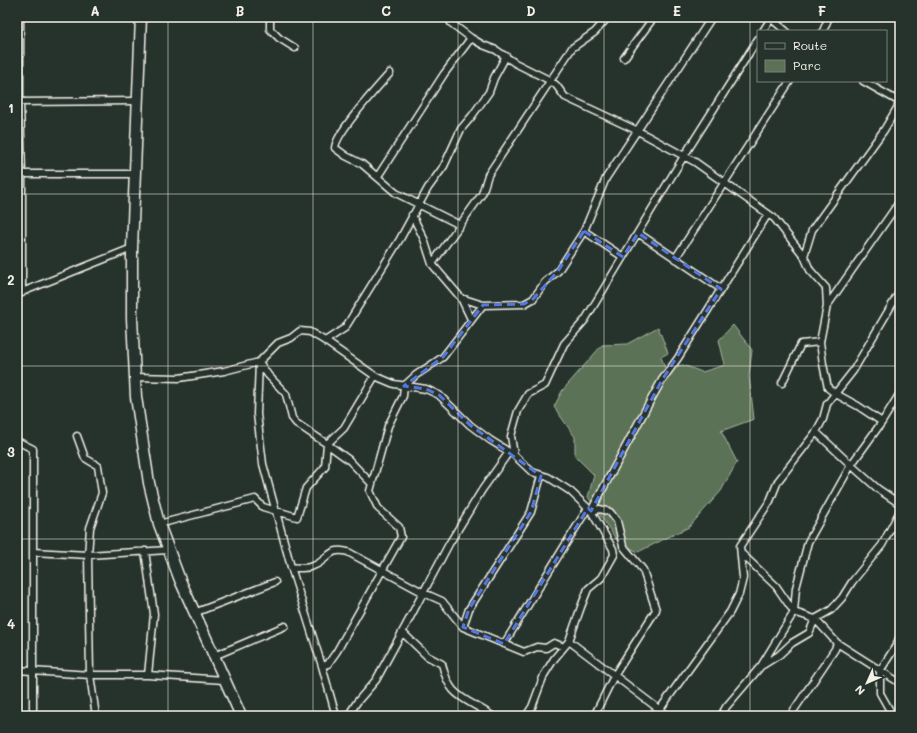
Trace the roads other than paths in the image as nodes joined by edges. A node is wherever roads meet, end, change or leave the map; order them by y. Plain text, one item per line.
1 (20, 17) edge
2 (141, 17) edge
3 (270, 17) edge
4 (449, 17) edge
5 (608, 17) edge
6 (654, 17) edge
7 (712, 17) edge
8 (771, 17) edge
9 (829, 17) edge
10 (764, 30) edge
11 (785, 30) edge
12 (823, 30) edge
13 (471, 38) junction
14 (757, 41) edge
15 (295, 48) dead end
16 (506, 56) junction
17 (624, 58) dead end
18 (390, 73) dead end
19 (551, 81) junction
20 (789, 82) edge
21 (865, 82) edge
22 (138, 101) junction
23 (18, 102) edge
24 (900, 102) edge
25 (638, 131) junction
26 (684, 156) junction
27 (20, 174) edge
28 (135, 174) junction
29 (378, 176) junction
30 (724, 183) junction
31 (900, 201) edge
32 (418, 205) junction
33 (768, 214) junction
34 (412, 215) junction
35 (460, 225) junction
36 (584, 231) junction
37 (638, 233) junction
38 (132, 248) junction
39 (804, 256) junction
40 (623, 257) junction
41 (675, 258) junction
42 (432, 264) junction
43 (721, 289) junction
44 (900, 291) edge
45 (19, 293) edge
46 (461, 298) junction
47 (483, 305) junction
48 (827, 306) junction
49 (471, 319) junction
50 (325, 341) junction
51 (820, 342) junction
52 (259, 362) junction
53 (375, 376) junction
54 (134, 377) junction
55 (782, 383) dead end
56 (404, 386) junction
57 (900, 393) edge
58 (836, 394) junction
59 (882, 422) junction
60 (816, 432) junction
61 (77, 436) dead end
62 (17, 441) edge
63 (327, 444) junction
64 (512, 453) junction
65 (851, 465) junction
66 (541, 476) junction
67 (371, 483) junction
68 (900, 504) edge
69 (275, 510) junction
70 (590, 510) junction
71 (900, 511) edge
72 (159, 524) junction
73 (168, 550) junction
74 (145, 551) junction
75 (33, 552) junction
76 (742, 554) junction
77 (88, 555) junction
78 (291, 567) junction
79 (383, 571) junction
80 (275, 582) dead end
81 (424, 593) junction
82 (794, 612) junction
83 (194, 613) junction
84 (815, 619) junction
85 (286, 626) dead end
86 (463, 627) junction
87 (402, 632) junction
88 (900, 635) edge
89 (569, 641) junction
90 (836, 643) junction
91 (504, 644) junction
92 (564, 647) junction
93 (214, 656) junction
94 (322, 666) junction
95 (761, 666) junction
96 (17, 670) edge
97 (33, 671) junction
98 (880, 671) junction
99 (90, 675) junction
100 (148, 675) junction
101 (614, 676) junction
102 (224, 680) junction
103 (900, 683) edge
104 (660, 709) junction
105 (33, 716) edge
106 (96, 716) edge
107 (241, 716) edge
108 (336, 716) edge
109 (348, 716) edge
110 (492, 716) edge
111 (526, 716) edge
112 (594, 716) edge
113 (668, 716) edge
114 (721, 716) edge
115 (790, 716) edge
116 (893, 716) edge

1 - 23 street
2 - 22 highway
3 - 15 street
4 - 13 street
5 - 19 street
6 - 17 street
7 - 25 street
8 - 10 street
8 - 11 street
9 - 12 street
13 - 16 street
13 - 29 street
14 - 26 street
16 - 19 street
16 - 32 street
18 - 29 street
19 - 25 street
19 - 35 street
20 - 30 street
21 - 24 street
22 - 23 street
22 - 28 highway
23 - 27 street
24 - 39 street
25 - 26 street
25 - 36 street
26 - 30 street
26 - 37 street
27 - 28 street
27 - 45 street
28 - 38 highway
29 - 32 street
30 - 33 street
30 - 41 street
31 - 48 street
32 - 34 street
32 - 35 street
33 - 39 street
33 - 43 street
34 - 42 street
34 - 50 street
35 - 42 street
36 - 40 street
36 - 47 street
37 - 40 street
37 - 41 street
38 - 45 street
38 - 54 highway
39 - 48 street
40 - 64 street
41 - 43 street
42 - 46 street
43 - 70 street
44 - 58 street
46 - 47 street
46 - 49 street
47 - 49 street
48 - 51 street
49 - 56 street
50 - 52 street
50 - 53 street
51 - 55 street
51 - 58 street
52 - 54 street
52 - 63 street
52 - 69 street
53 - 56 street
53 - 63 street
54 - 72 highway
56 - 64 street
56 - 67 street
57 - 59 street
58 - 59 street
58 - 60 street
59 - 65 street
60 - 65 street
60 - 76 street
61 - 77 street
62 - 75 street
63 - 67 street
63 - 69 street
64 - 66 street
64 - 81 street
65 - 68 street
65 - 82 street
66 - 70 street
66 - 86 street
67 - 79 street
69 - 72 street
69 - 78 street
70 - 89 street
70 - 91 street
70 - 101 street
71 - 84 street
72 - 73 highway
73 - 74 street
73 - 83 highway
74 - 77 street
74 - 100 street
75 - 77 street
75 - 97 street
76 - 82 street
76 - 104 street
77 - 99 street
78 - 79 street
78 - 94 street
79 - 81 street
79 - 94 street
80 - 83 street
81 - 86 street
81 - 87 street
82 - 84 street
82 - 95 street
83 - 93 highway
84 - 90 street
84 - 95 street
85 - 93 street
86 - 91 street
87 - 109 street
87 - 110 street
88 - 98 street
89 - 92 street
89 - 101 street
90 - 98 street
90 - 115 street
91 - 92 street
92 - 111 street
93 - 102 highway
94 - 108 street
95 - 114 street
96 - 97 street
97 - 99 street
97 - 105 street
98 - 103 street
98 - 116 street
99 - 100 street
99 - 106 street
100 - 102 street
101 - 104 street
101 - 112 street
102 - 107 highway
104 - 113 street

